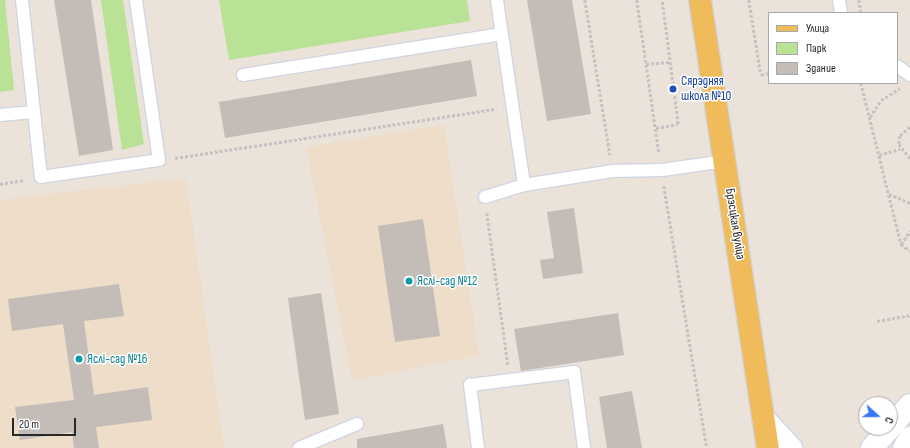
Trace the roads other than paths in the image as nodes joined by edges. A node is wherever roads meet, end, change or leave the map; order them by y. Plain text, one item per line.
1 (22, 0) edge
2 (136, 0) edge
3 (497, 0) edge
4 (700, 0) edge
5 (839, 0) edge
6 (841, 12) edge
7 (502, 34) junction
8 (898, 67) edge
9 (243, 75) dead end
10 (910, 75) edge
11 (34, 112) junction
12 (0, 115) edge
13 (725, 161) junction
14 (524, 185) junction
15 (485, 197) road end
16 (910, 405) edge
17 (764, 419) junction
18 (357, 424) dead end
19 (910, 438) edge
20 (299, 448) edge
21 (478, 448) edge
22 (584, 448) edge
23 (768, 448) edge
24 (791, 448) edge
25 (872, 448) edge
26 (904, 448) edge

1 - 11 lane
2 - 11 lane
3 - 7 lane
4 - 13 main road, Брэсцкая вуліца
5 - 6 lane
7 - 9 lane
7 - 14 lane
8 - 10 lane
11 - 12 lane
13 - 14 lane
13 - 17 main road, Брэсцкая вуліца
14 - 15 lane
16 - 25 main road
17 - 23 main road, Брэсцкая вуліца
17 - 24 main road
18 - 20 lane
19 - 26 main road
21 - 22 lane

